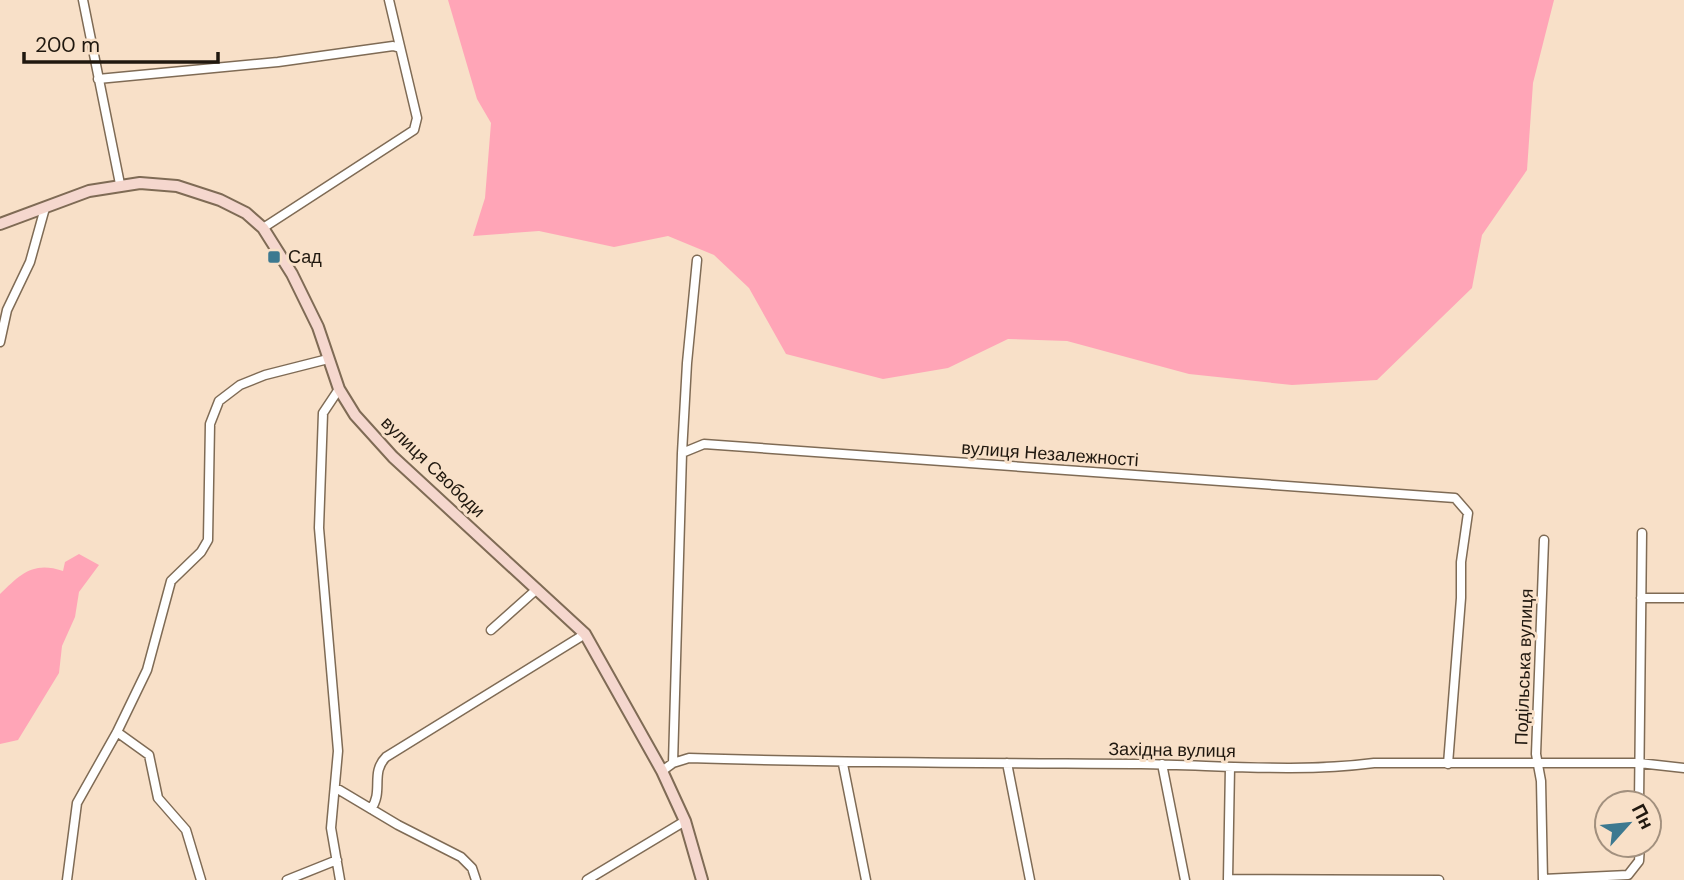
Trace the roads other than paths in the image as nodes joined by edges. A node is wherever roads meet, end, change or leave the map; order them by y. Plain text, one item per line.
1 (83, 0) edge
2 (390, 0) edge
3 (400, 48) junction
4 (98, 79) junction
5 (120, 184) junction
6 (45, 208) junction
7 (0, 224) edge
8 (263, 228) junction
9 (697, 260) dead end
10 (0, 342) edge
11 (328, 359) junction
12 (339, 389) junction
13 (682, 453) junction
14 (1642, 533) dead end
15 (1544, 540) dead end
16 (537, 589) junction
17 (1641, 598) junction
18 (1684, 598) edge
19 (491, 630) dead end
20 (585, 634) junction
21 (117, 732) junction
22 (1007, 763) junction
23 (1639, 763) junction
24 (673, 764) junction
25 (843, 764) junction
26 (1162, 764) junction
27 (1448, 764) junction
28 (1537, 765) junction
29 (1230, 767) junction
30 (1684, 768) edge
31 (662, 771) junction
32 (336, 788) junction
33 (1639, 789) edge
34 (371, 809) junction
35 (685, 821) junction
36 (1639, 859) edge
37 (337, 860) junction
38 (1347, 879) edge
39 (1543, 879) edge
40 (67, 880) edge
41 (201, 880) edge
42 (287, 880) edge
43 (340, 880) edge
44 (477, 880) edge
45 (587, 880) edge
46 (702, 880) edge
47 (866, 880) edge
48 (1030, 880) edge
49 (1185, 880) edge
50 (1439, 880) edge

1 - 4 street
2 - 3 street
3 - 4 street
3 - 8 street
4 - 5 street
5 - 6 street, вулиця Свободи
5 - 8 street, вулиця Свободи
6 - 7 street, вулиця Свободи
6 - 10 street
8 - 11 street, вулиця Свободи
9 - 13 street
11 - 12 street, вулиця Свободи
11 - 21 street
12 - 16 street, вулиця Свободи
12 - 32 street
13 - 24 street
13 - 27 street, вулиця Незалежності
14 - 17 street
15 - 28 street, Подільська вулиця
16 - 19 street
16 - 20 street, вулиця Свободи
17 - 18 street
17 - 23 street
20 - 31 street, вулиця Свободи
20 - 34 street
21 - 40 street
21 - 41 street
22 - 25 street, Західна вулиця
22 - 26 street, Західна вулиця
22 - 48 street
23 - 28 street, Західна вулиця
23 - 30 street, Західна вулиця
23 - 33 street
24 - 25 street, Західна вулиця
24 - 31 street, Західна вулиця
25 - 47 street
26 - 29 street, Західна вулиця
26 - 49 street
27 - 28 street, Західна вулиця
27 - 29 street, Західна вулиця
28 - 39 street, Подільська вулиця
29 - 38 street
31 - 35 street, вулиця Свободи
32 - 34 street
32 - 37 street
34 - 44 street
35 - 45 street
35 - 46 street, вулиця Свободи
36 - 39 street, Подільська вулиця
37 - 42 street
37 - 43 street
38 - 50 street

